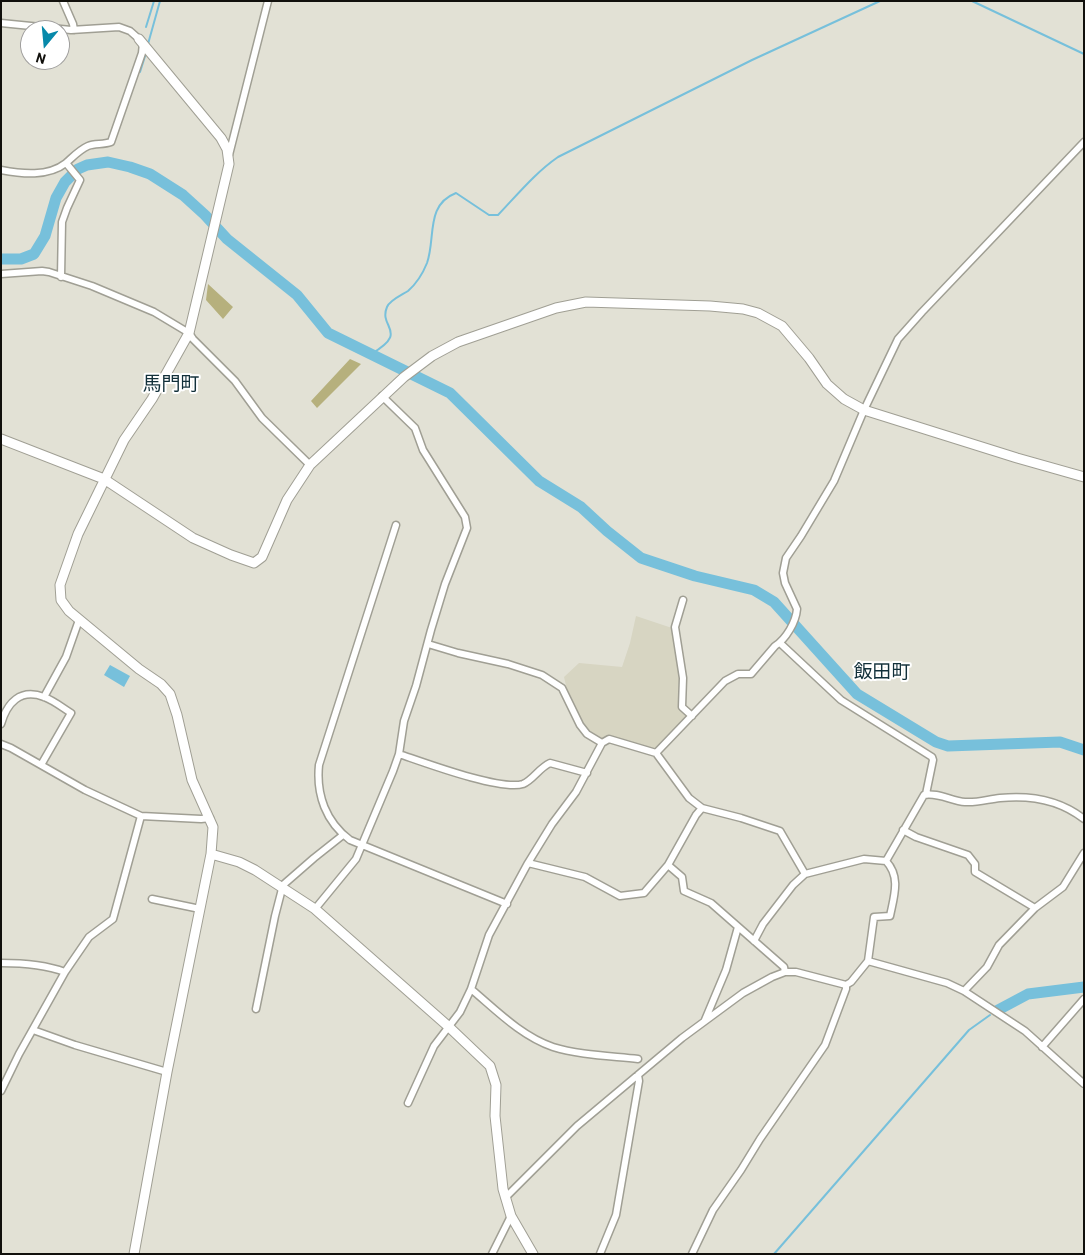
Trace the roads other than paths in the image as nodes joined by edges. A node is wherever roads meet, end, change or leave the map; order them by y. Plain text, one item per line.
1 (63, 1) edge
2 (268, 1) edge
3 (1, 22) edge
4 (74, 30) junction
5 (141, 41) junction
6 (1084, 142) edge
7 (228, 156) junction
8 (67, 164) junction
9 (1, 170) edge
10 (1, 274) edge
11 (61, 277) junction
12 (190, 333) junction
13 (382, 396) junction
14 (864, 410) junction
15 (1, 439) edge
16 (310, 465) junction
17 (1084, 477) edge
18 (104, 479) junction
19 (396, 526) dead end
20 (683, 600) dead end
21 (79, 620) junction
22 (780, 643) junction
23 (428, 644) junction
24 (44, 697) junction
25 (692, 716) junction
26 (1, 724) edge
27 (602, 743) junction
28 (1, 744) edge
29 (656, 753) junction
30 (399, 754) junction
31 (41, 765) junction
32 (587, 773) junction
33 (926, 794) junction
34 (702, 808) junction
35 (141, 816) junction
36 (210, 818) junction
37 (1084, 819) edge
38 (903, 830) junction
39 (344, 836) junction
40 (361, 846) junction
41 (1084, 853) edge
42 (211, 854) junction
43 (886, 861) junction
44 (528, 863) junction
45 (668, 865) junction
46 (805, 874) junction
47 (283, 888) junction
48 (152, 899) dead end
49 (507, 904) junction
50 (1035, 908) junction
51 (200, 909) junction
52 (315, 909) junction
53 (738, 927) junction
54 (754, 941) junction
55 (868, 961) junction
56 (1, 963) edge
57 (65, 972) junction
58 (786, 972) junction
59 (846, 985) junction
60 (471, 989) junction
61 (964, 991) junction
62 (1084, 1000) edge
63 (256, 1009) dead end
64 (704, 1022) junction
65 (449, 1026) junction
66 (32, 1030) junction
67 (1042, 1047) junction
68 (638, 1059) dead end
69 (167, 1072) junction
70 (638, 1075) junction
71 (1084, 1084) edge
72 (1, 1091) edge
73 (408, 1103) dead end
74 (505, 1198) junction
75 (511, 1216) junction
76 (134, 1254) edge
77 (492, 1254) edge
78 (533, 1254) edge
79 (600, 1254) edge
80 (692, 1254) edge

1 - 4 street
2 - 7 street
3 - 4 street
4 - 5 street
5 - 7 street
5 - 8 street
6 - 14 street
7 - 12 street
8 - 9 street
8 - 11 street
10 - 11 street
11 - 12 street
12 - 16 street
12 - 18 street
13 - 14 street
13 - 16 street
13 - 23 street
14 - 17 street
14 - 22 street
15 - 18 street
16 - 18 street
18 - 21 street
19 - 39 street
20 - 25 street
21 - 24 street
21 - 36 street
22 - 25 street
22 - 33 street
23 - 27 street
23 - 30 street
24 - 26 street
24 - 31 street
25 - 29 street
27 - 29 street
27 - 32 street
28 - 31 street
29 - 34 street
30 - 32 street
30 - 40 street
31 - 35 street
32 - 44 street
33 - 37 street
33 - 38 street
34 - 45 street
34 - 46 street
35 - 36 street
35 - 57 street
36 - 42 street
38 - 43 street
38 - 50 street
39 - 40 street
39 - 47 street
40 - 49 street
40 - 52 street
41 - 50 street
42 - 47 street
42 - 51 street
43 - 46 street
43 - 55 street
44 - 45 street
44 - 49 street
45 - 53 street
46 - 54 street
47 - 52 street
47 - 63 street
48 - 51 street
49 - 60 street
50 - 61 street
51 - 69 street
52 - 65 street
53 - 54 street
53 - 64 street
54 - 58 street
55 - 59 street
55 - 61 street
56 - 57 street
57 - 66 street
58 - 59 street
58 - 64 street
59 - 80 street
60 - 65 street
60 - 68 street
61 - 67 street
62 - 67 street
64 - 70 street
65 - 73 street
65 - 74 street
66 - 69 street
66 - 72 street
67 - 71 street
69 - 76 street
70 - 74 street
70 - 79 street
74 - 75 street
75 - 77 street
75 - 78 street

